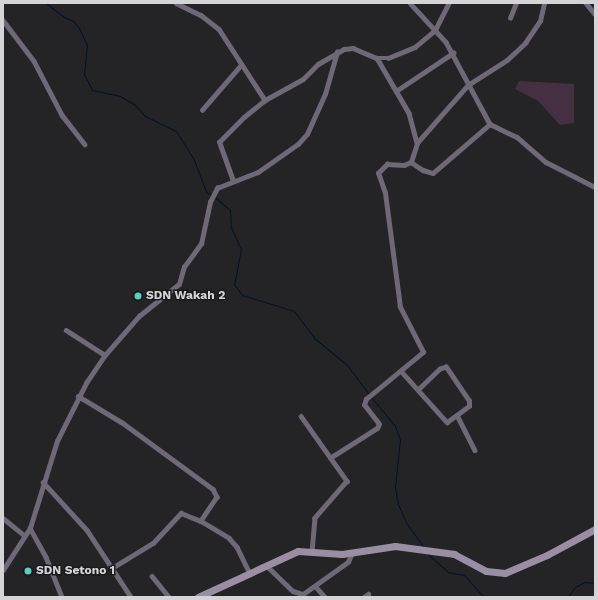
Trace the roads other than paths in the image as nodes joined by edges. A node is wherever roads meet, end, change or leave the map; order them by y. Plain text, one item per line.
1 (176, 3) edge
2 (410, 3) edge
3 (449, 3) edge
4 (516, 3) edge
5 (544, 3) edge
6 (586, 3) edge
7 (595, 14) edge
8 (510, 18) dead end
9 (3, 20) edge
10 (435, 30) junction
11 (337, 52) junction
12 (453, 53) junction
13 (377, 58) junction
14 (240, 65) junction
15 (468, 85) junction
16 (396, 91) junction
17 (265, 100) junction
18 (202, 110) dead end
19 (490, 124) junction
20 (417, 143) junction
21 (85, 144) dead end
22 (411, 162) junction
23 (233, 181) junction
24 (595, 187) edge
25 (66, 330) dead end
26 (105, 355) junction
27 (402, 371) junction
28 (419, 389) junction
29 (78, 396) junction
30 (301, 416) dead end
31 (458, 417) junction
32 (475, 450) dead end
33 (330, 458) junction
34 (43, 482) junction
35 (3, 518) edge
36 (202, 521) junction
37 (30, 528) junction
38 (595, 529) edge
39 (25, 536) junction
40 (312, 550) junction
41 (352, 553) junction
42 (266, 565) junction
43 (112, 568) junction
44 (3, 570) edge
45 (250, 574) junction
46 (152, 576) dead end
47 (316, 587) junction
48 (62, 597) edge
49 (131, 597) edge
50 (169, 597) edge
51 (198, 597) edge
52 (325, 597) edge

1 - 14 street
2 - 10 street
3 - 10 street
4 - 8 street
5 - 15 street
6 - 7 street
9 - 21 street
10 - 12 street
10 - 13 street
11 - 13 street
11 - 17 street
11 - 23 street
12 - 15 street
12 - 16 street
13 - 16 street
14 - 17 street
14 - 18 street
15 - 19 street
15 - 20 street
16 - 20 street
17 - 23 street
19 - 22 street
19 - 24 street
20 - 22 street
22 - 27 street
23 - 26 street
25 - 26 street
26 - 29 street
27 - 28 street
27 - 33 street
28 - 31 street
28 - 31 street
29 - 34 street
29 - 36 street
30 - 33 street
31 - 32 street
33 - 40 street
34 - 37 street
34 - 43 street
35 - 39 street
36 - 43 street
36 - 45 street
37 - 39 street
37 - 48 street
38 - 41 main road
39 - 44 street
40 - 41 main road
40 - 42 main road
41 - 47 street
42 - 45 main road
42 - 47 street
43 - 49 street
45 - 51 main road
46 - 50 street
47 - 52 street

